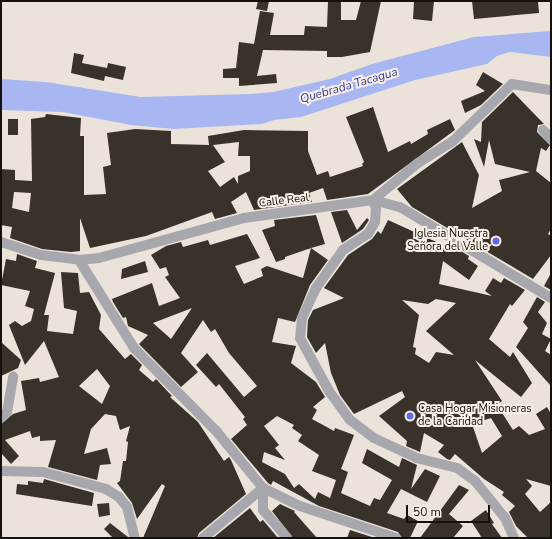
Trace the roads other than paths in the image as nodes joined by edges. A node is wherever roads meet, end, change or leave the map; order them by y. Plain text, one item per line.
1 (551, 90) edge
2 (543, 130) dead end
3 (551, 139) edge
4 (373, 200) junction
5 (1, 242) edge
6 (79, 260) junction
7 (551, 298) edge
8 (13, 377) dead end
9 (1, 418) edge
10 (1, 471) edge
11 (263, 488) junction
12 (135, 538) edge
13 (202, 538) edge
14 (287, 538) edge
15 (396, 538) edge
16 (514, 538) edge

1 - 4 street
2 - 3 street
4 - 6 street, Calle Real
4 - 7 street, Calle Real
4 - 16 street
5 - 6 street, Calle Real
6 - 11 street
8 - 9 street
10 - 12 street
11 - 13 street
11 - 14 street
11 - 15 street

